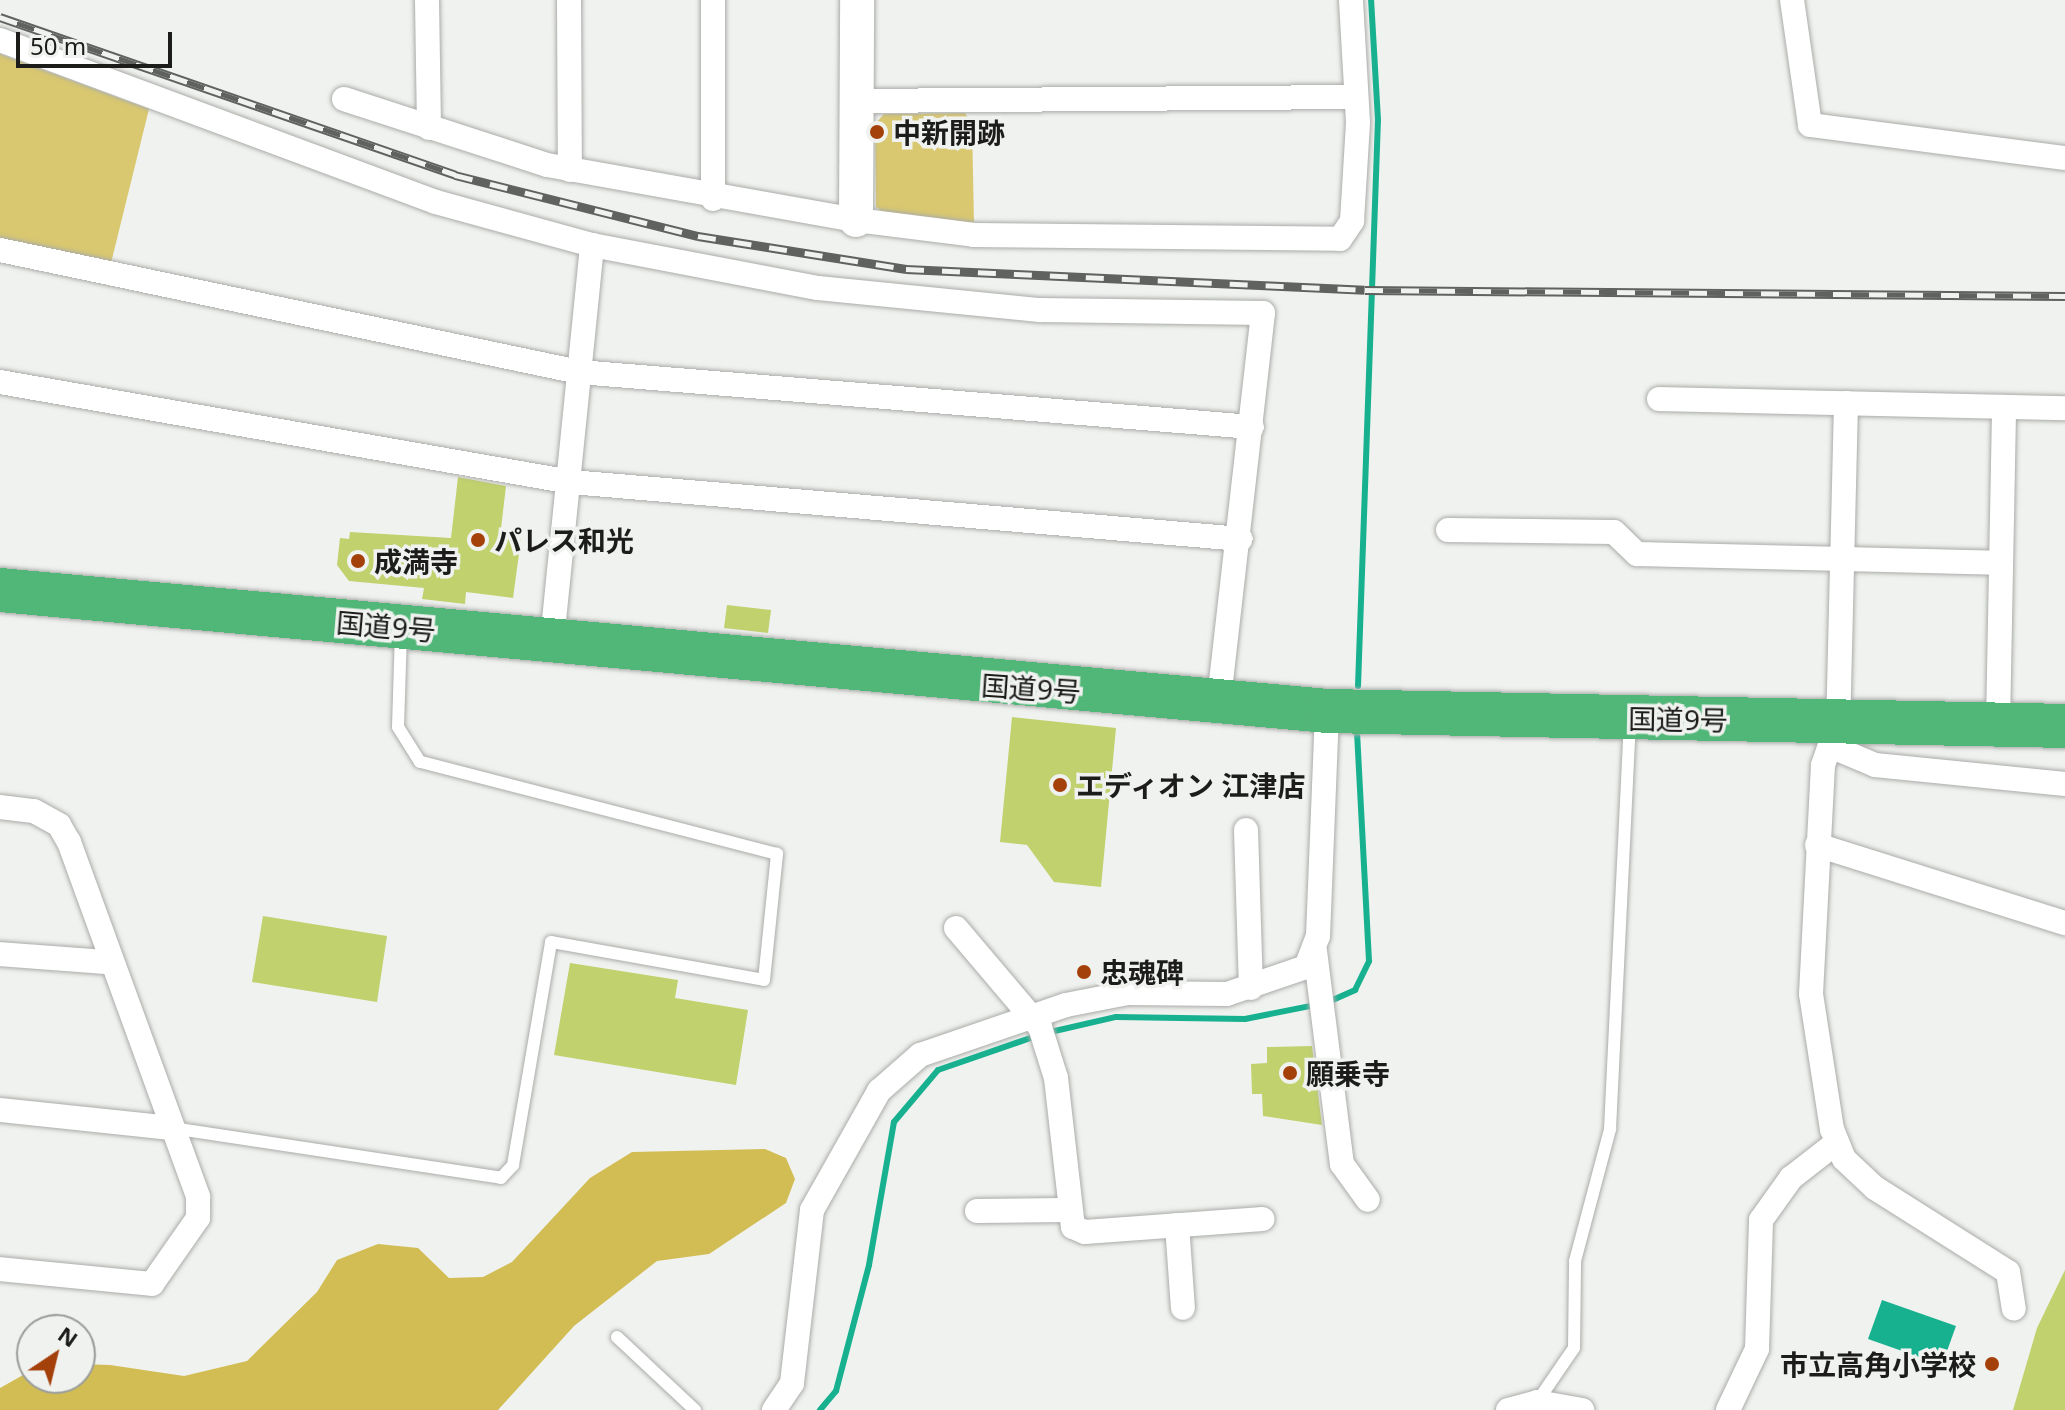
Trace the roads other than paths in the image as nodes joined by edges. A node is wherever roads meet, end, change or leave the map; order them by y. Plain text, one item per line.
1 (427, 0) edge
2 (569, 0) edge
3 (713, 0) edge
4 (857, 0) edge
5 (1351, 0) edge
6 (1792, 0) edge
7 (0, 40) edge
8 (1356, 97) junction
9 (344, 99) dead end
10 (856, 101) junction
11 (429, 128) junction
12 (2065, 158) edge
13 (570, 170) junction
14 (713, 199) junction
15 (856, 220) junction
16 (592, 245) junction
17 (0, 250) edge
18 (579, 372) junction
19 (0, 382) edge
20 (1659, 399) dead end
21 (1846, 403) junction
22 (2004, 407) junction
23 (2065, 408) edge
24 (1252, 427) junction
25 (571, 482) junction
26 (1448, 530) dead end
27 (1241, 539) junction
28 (1842, 559) junction
29 (1998, 563) junction
30 (0, 590) edge
31 (402, 627) junction
32 (552, 640) junction
33 (1219, 700) junction
34 (1327, 711) junction
35 (1630, 718) junction
36 (1998, 725) junction
37 (2065, 726) edge
38 (1834, 734) junction
39 (2065, 784) edge
40 (0, 807) edge
41 (1246, 830) dead end
42 (1817, 845) junction
43 (2065, 923) edge
44 (956, 928) dead end
45 (1315, 951) junction
46 (0, 954) edge
47 (107, 962) junction
48 (1251, 988) junction
49 (1039, 1027) junction
50 (0, 1110) edge
51 (171, 1128) junction
52 (1836, 1143) junction
53 (1368, 1200) dead end
54 (1066, 1210) junction
55 (977, 1211) dead end
56 (1263, 1219) dead end
57 (1177, 1225) junction
58 (0, 1269) edge
59 (1183, 1308) dead end
60 (2014, 1309) dead end
61 (617, 1337) dead end
62 (1537, 1402) junction
63 (695, 1410) edge
64 (774, 1410) edge
65 (1508, 1410) edge
66 (1582, 1410) edge
67 (1728, 1410) edge

1 - 11 street
2 - 13 street
3 - 14 street
4 - 10 street
5 - 8 street
6 - 12 street
7 - 16 street
8 - 10 street
8 - 15 street
9 - 11 street
10 - 15 street
11 - 13 street
13 - 14 street
14 - 15 street
16 - 18 street
16 - 24 street
17 - 18 street
18 - 24 street
18 - 25 street
19 - 25 street
20 - 21 street
21 - 22 street
21 - 28 street
22 - 23 street
22 - 29 street
24 - 27 street
25 - 27 street
25 - 32 street
26 - 28 street
27 - 33 street
28 - 29 street
28 - 38 street
29 - 36 street
30 - 31 highway, 国道9号
31 - 32 highway, 国道9号
31 - 51 lane
32 - 33 highway, 国道9号
33 - 34 highway, 国道9号
34 - 35 highway, 国道9号
34 - 45 street
35 - 38 highway, 国道9号
35 - 62 lane
36 - 37 highway, 国道9号
36 - 38 highway, 国道9号
38 - 39 street
38 - 42 street
40 - 47 street
41 - 48 street
42 - 43 street
42 - 52 street
44 - 49 street
45 - 48 street
45 - 53 street
46 - 47 street
47 - 51 street
48 - 49 street
49 - 54 street
49 - 64 street
50 - 51 street
51 - 58 street
52 - 60 street
52 - 67 street
54 - 55 street
54 - 57 street
56 - 57 street
57 - 59 street
61 - 63 lane
62 - 65 street
62 - 66 street

